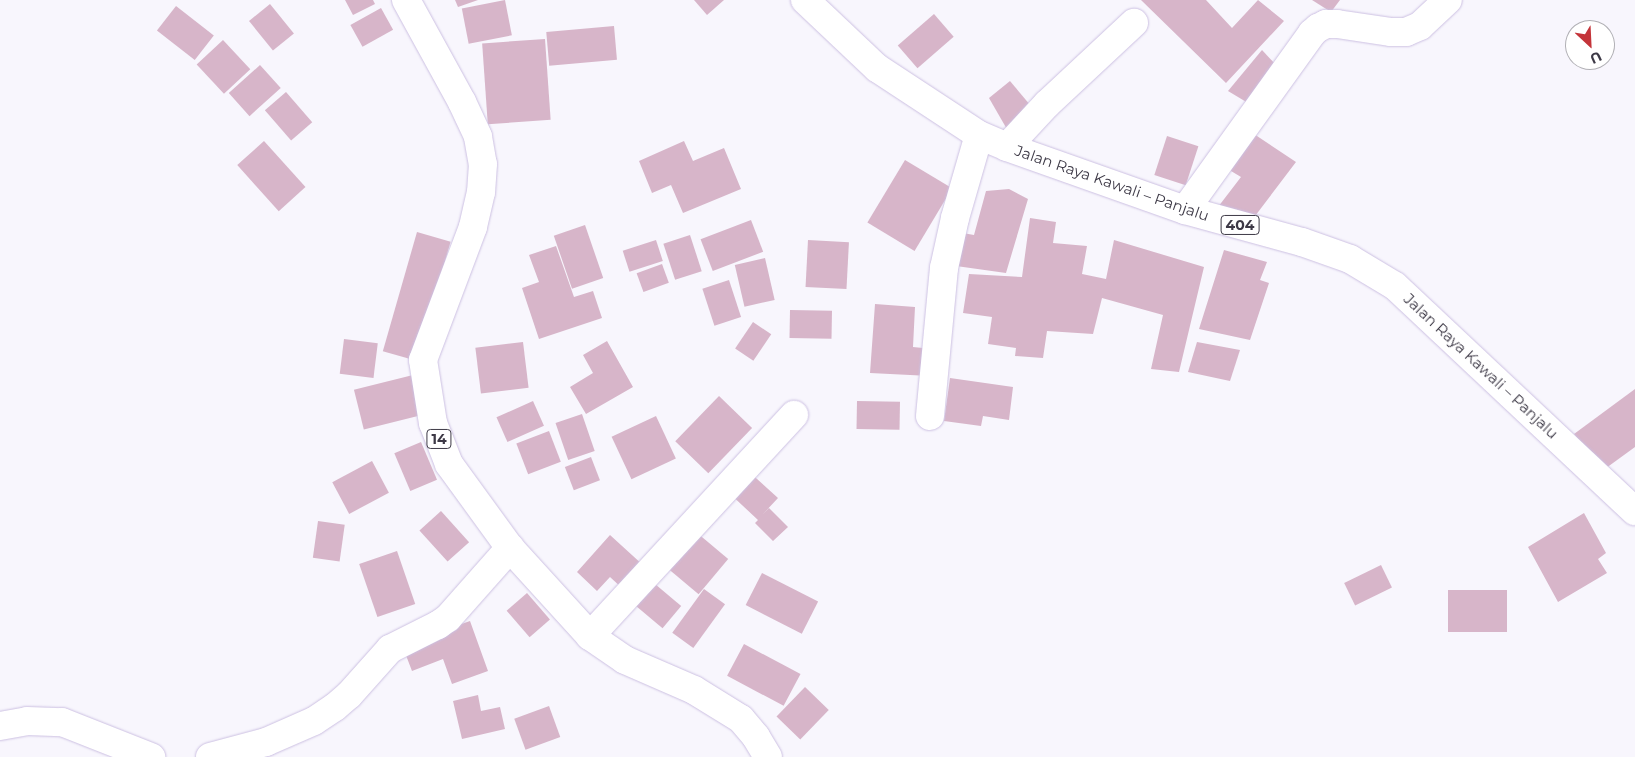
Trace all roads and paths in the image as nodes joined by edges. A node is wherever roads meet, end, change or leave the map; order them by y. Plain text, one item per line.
1 (406, 0) edge
2 (805, 0) edge
3 (1448, 0) edge
4 (1134, 23) dead end
5 (980, 135) junction
6 (1007, 147) junction
7 (1185, 210) junction
8 (794, 415) dead end
9 (930, 416) dead end
10 (1635, 511) edge
11 (510, 548) junction
12 (590, 636) junction
13 (0, 726) edge
14 (150, 757) edge
15 (210, 757) edge
16 (768, 757) edge

1 - 11 main road, 14
2 - 5 main road, Jalan Raya Kawali – Panjalu / 404
3 - 7 main road
4 - 6 main road
5 - 6 main road, Jalan Raya Kawali – Panjalu / 404
5 - 9 main road
6 - 7 main road, Jalan Raya Kawali – Panjalu / 404
7 - 10 main road, Jalan Raya Kawali – Panjalu / 404
8 - 12 main road
11 - 12 main road, 14
11 - 15 main road
12 - 16 main road, 14
13 - 14 main road

